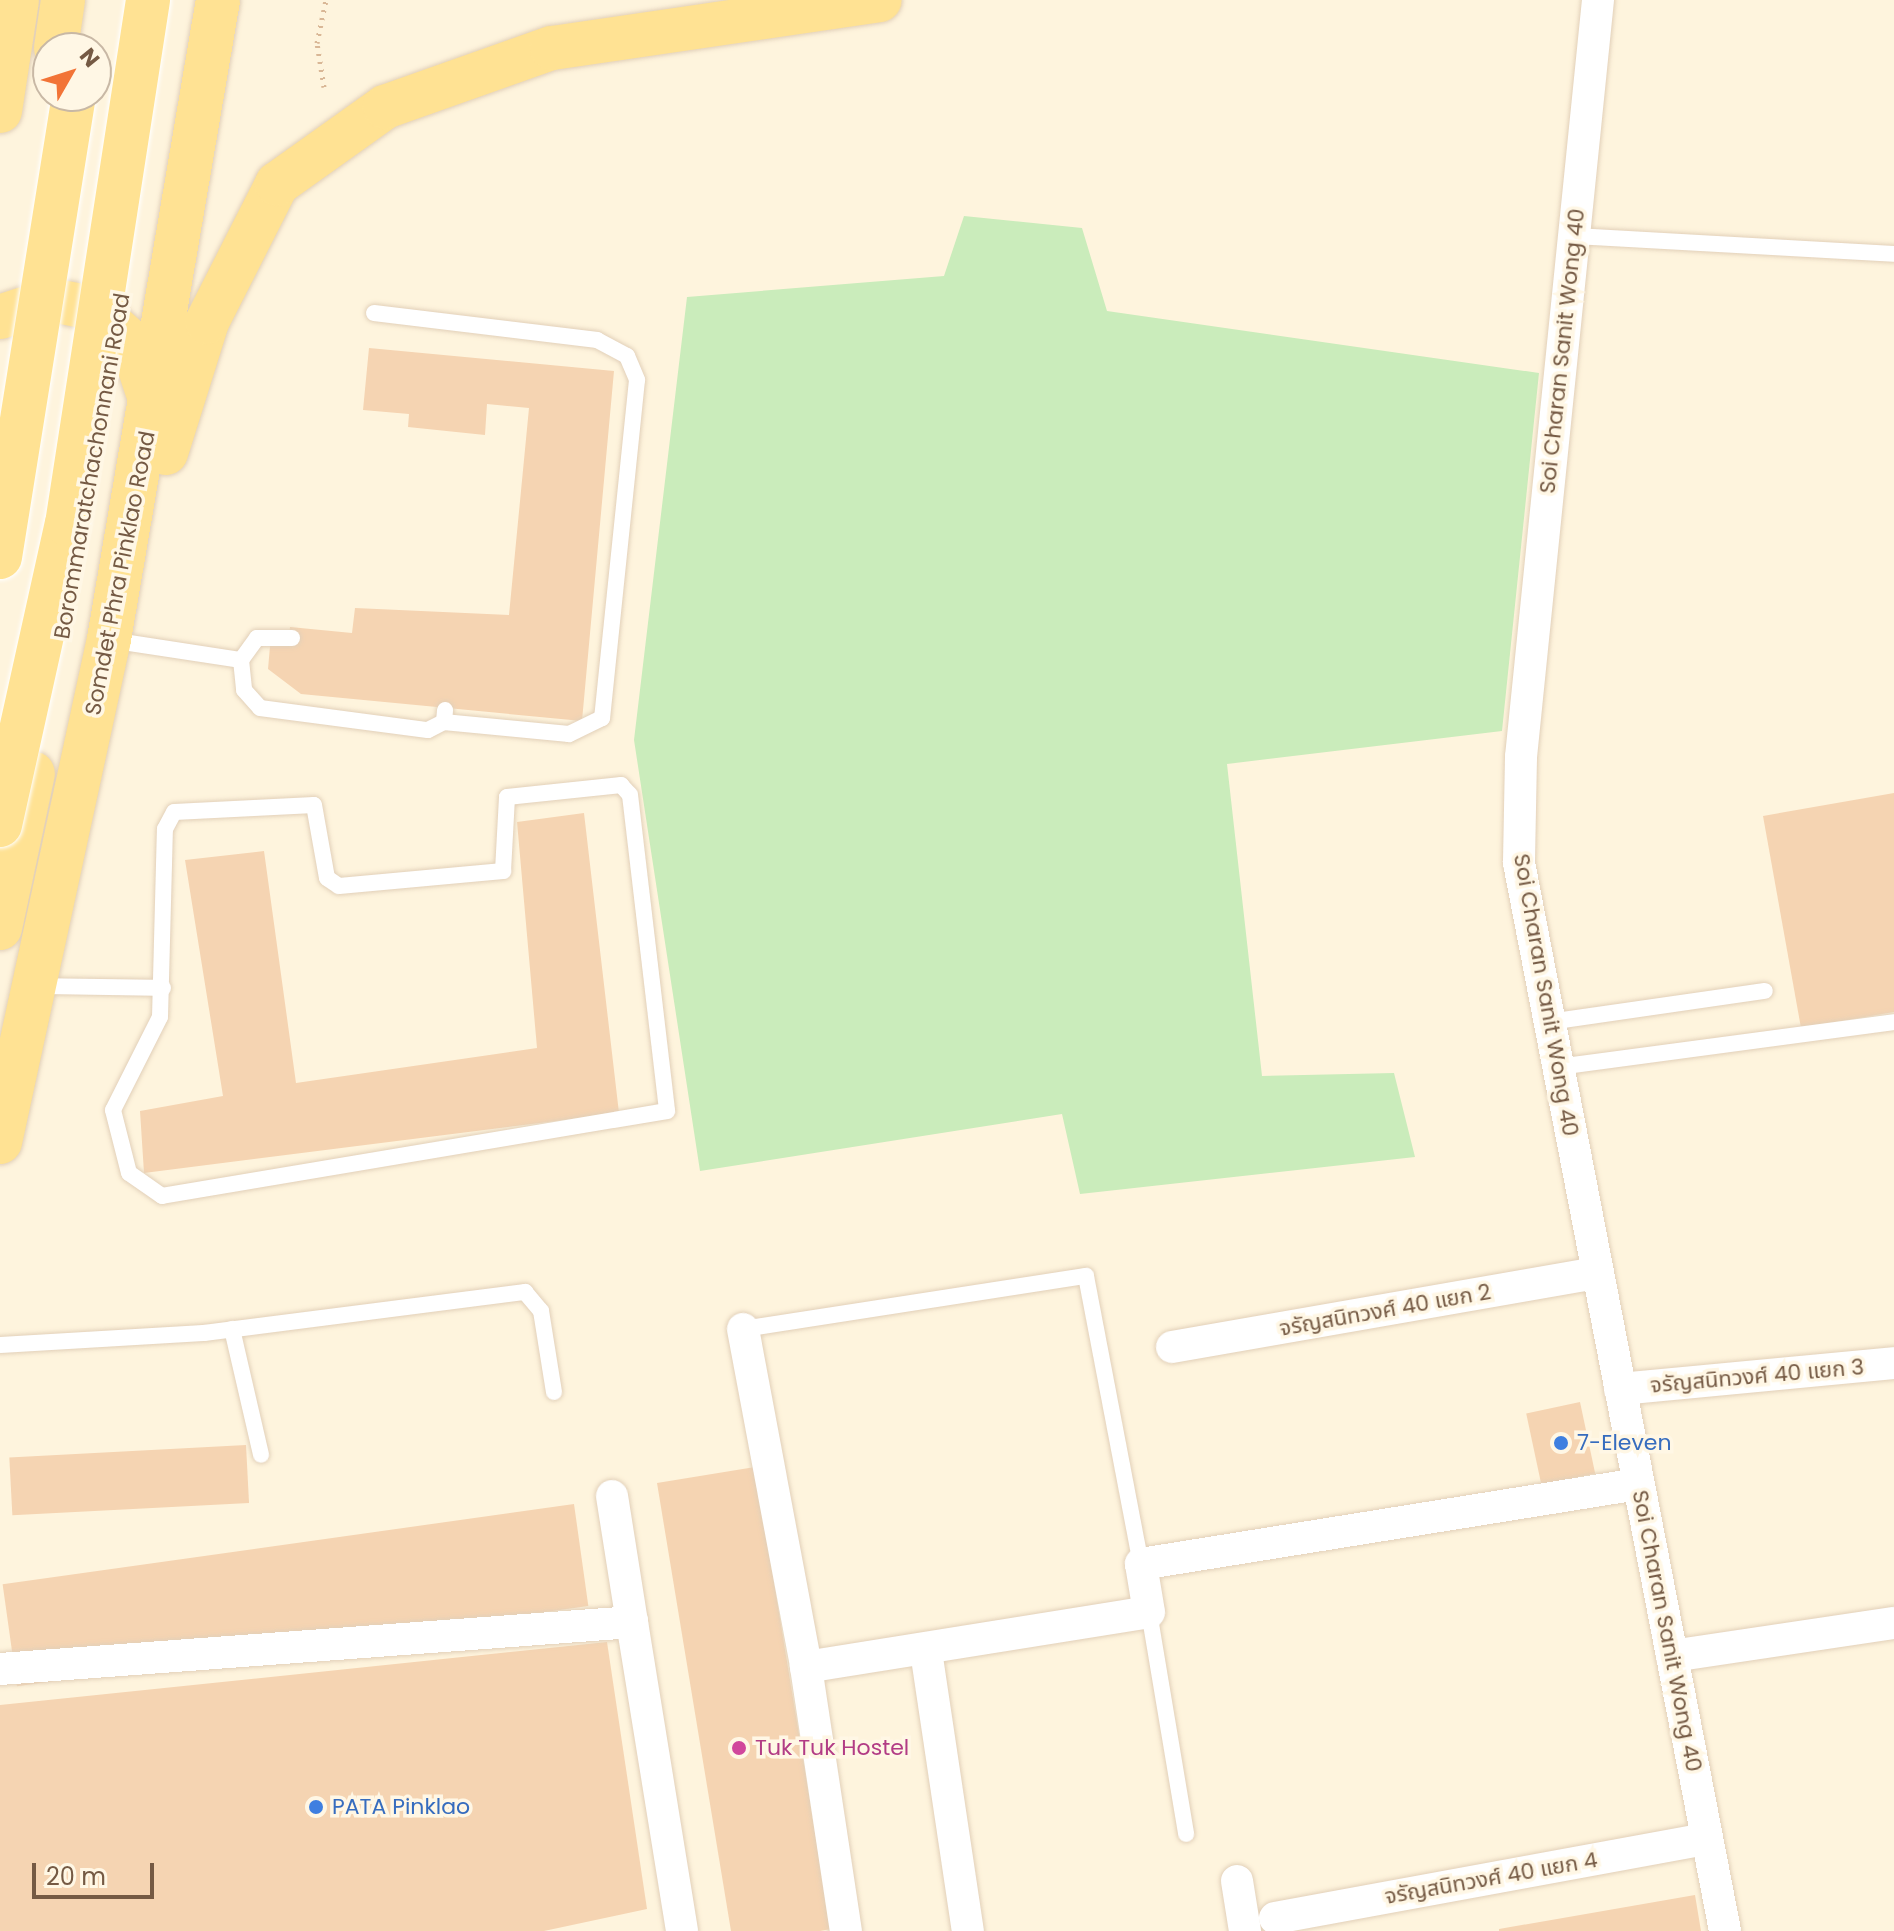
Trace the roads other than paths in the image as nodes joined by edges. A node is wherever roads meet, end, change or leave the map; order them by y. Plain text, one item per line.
1 (17, 0) edge
2 (63, 0) edge
3 (89, 0) edge
4 (148, 0) edge
5 (168, 0) edge
6 (218, 0) edge
7 (880, 0) edge
8 (1598, 0) edge
9 (58, 32) edge
10 (84, 32) edge
11 (0, 111) edge
12 (46, 112) edge
13 (71, 112) edge
14 (1574, 236) junction
15 (1894, 254) edge
16 (374, 313) dead end
17 (0, 317) edge
18 (151, 403) junction
19 (0, 405) edge
20 (0, 557) edge
21 (292, 638) dead end
22 (109, 639) junction
23 (241, 660) junction
24 (0, 825) edge
25 (0, 928) edge
26 (37, 986) junction
27 (163, 988) junction
28 (1765, 991) dead end
29 (1549, 1022) junction
30 (1894, 1022) edge
31 (1558, 1067) junction
32 (0, 1142) edge
33 (1598, 1273) junction
34 (232, 1329) junction
35 (743, 1329) joint
36 (0, 1345) edge
37 (1172, 1347) dead end
38 (1894, 1363) edge
39 (1620, 1389) junction
40 (554, 1392) dead end
41 (261, 1455) dead end
42 (1638, 1484) junction
43 (612, 1496) dead end
44 (1141, 1564) junction
45 (1149, 1612) junction
46 (632, 1622) junction
47 (1894, 1623) edge
48 (926, 1651) junction
49 (1672, 1656) junction
50 (806, 1667) junction
51 (0, 1669) edge
52 (1186, 1834) dead end
53 (1707, 1839) junction
54 (1237, 1881) dead end
55 (1275, 1918) dead end
56 (682, 1931) edge
57 (846, 1931) edge
58 (968, 1931) edge
59 (1245, 1931) edge
60 (1725, 1931) edge

1 - 11 main road
2 - 9 main road
3 - 10 main road
4 - 24 main road, bridge
5 - 25 main road, Borommaratchachonnani Road
6 - 18 main road, Somdet Phra Pinklao Road
7 - 22 main road
8 - 14 street, Soi Charan Sanit Wong 40
12 - 19 main road
13 - 20 main road, bridge
14 - 15 lane
14 - 29 street, Soi Charan Sanit Wong 40
16 - 23 lane
17 - 18 main road
18 - 22 main road, Somdet Phra Pinklao Road
21 - 23 lane
22 - 23 lane
22 - 26 main road, Somdet Phra Pinklao Road
26 - 27 lane
26 - 32 main road, Somdet Phra Pinklao Road
27 - 27 lane
28 - 29 lane
29 - 31 street, Soi Charan Sanit Wong 40
30 - 31 lane
31 - 33 street, Soi Charan Sanit Wong 40
33 - 37 street, จรัญสนิทวงศ์ 40 แยก 2
33 - 39 street, Soi Charan Sanit Wong 40
34 - 36 lane
34 - 40 lane
34 - 41 lane
35 - 44 lane
35 - 50 street
38 - 39 street, จรัญสนิทวงศ์ 40 แยก 3
39 - 42 street, Soi Charan Sanit Wong 40
42 - 44 street
42 - 49 street, Soi Charan Sanit Wong 40
43 - 46 street
44 - 45 street
45 - 48 street
45 - 52 lane
46 - 51 street
46 - 56 street
47 - 49 street
48 - 50 street
48 - 58 street
49 - 53 street, Soi Charan Sanit Wong 40
50 - 57 street
53 - 55 street, จรัญสนิทวงศ์ 40 แยก 4
53 - 60 street, Soi Charan Sanit Wong 40
54 - 59 street

